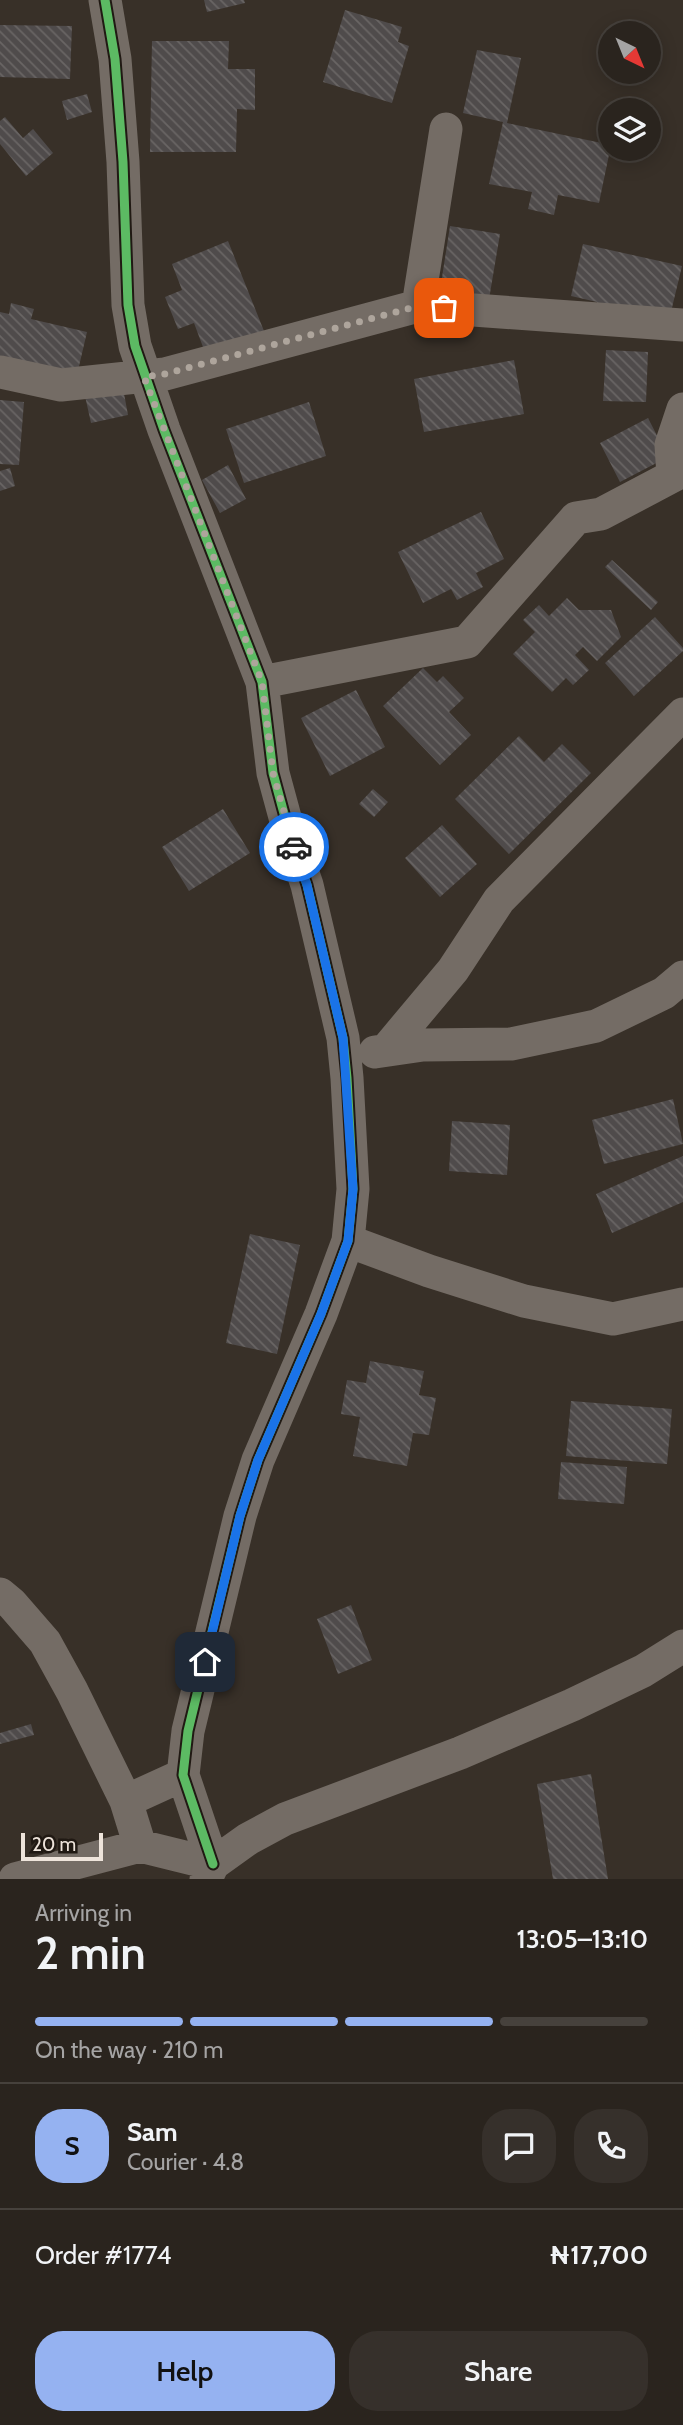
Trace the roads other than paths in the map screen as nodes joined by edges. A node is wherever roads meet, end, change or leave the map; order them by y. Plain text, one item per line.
1 (105, 0) edge
2 (446, 129) dead end
3 (418, 306) junction
4 (683, 325) edge
5 (0, 372) edge
6 (144, 377) junction
7 (683, 409) edge
8 (262, 682) junction
9 (683, 714) edge
10 (683, 977) edge
11 (386, 1050) junction
12 (345, 1057) junction
13 (348, 1241) junction
14 (683, 1304) edge
15 (0, 1594) edge
16 (683, 1646) edge
17 (183, 1774) junction
18 (126, 1801) junction
19 (140, 1846) junction
20 (209, 1871) edge
21 (15, 1879) edge

1 - 6 street
2 - 3 street
3 - 4 street
3 - 6 street
5 - 6 street
6 - 8 street
7 - 8 street
8 - 12 street
9 - 11 street
10 - 11 street
11 - 12 street
12 - 13 street
13 - 14 street
13 - 17 street
15 - 18 street
16 - 20 street
17 - 18 street
17 - 20 street
18 - 19 street
19 - 20 street
19 - 21 street

